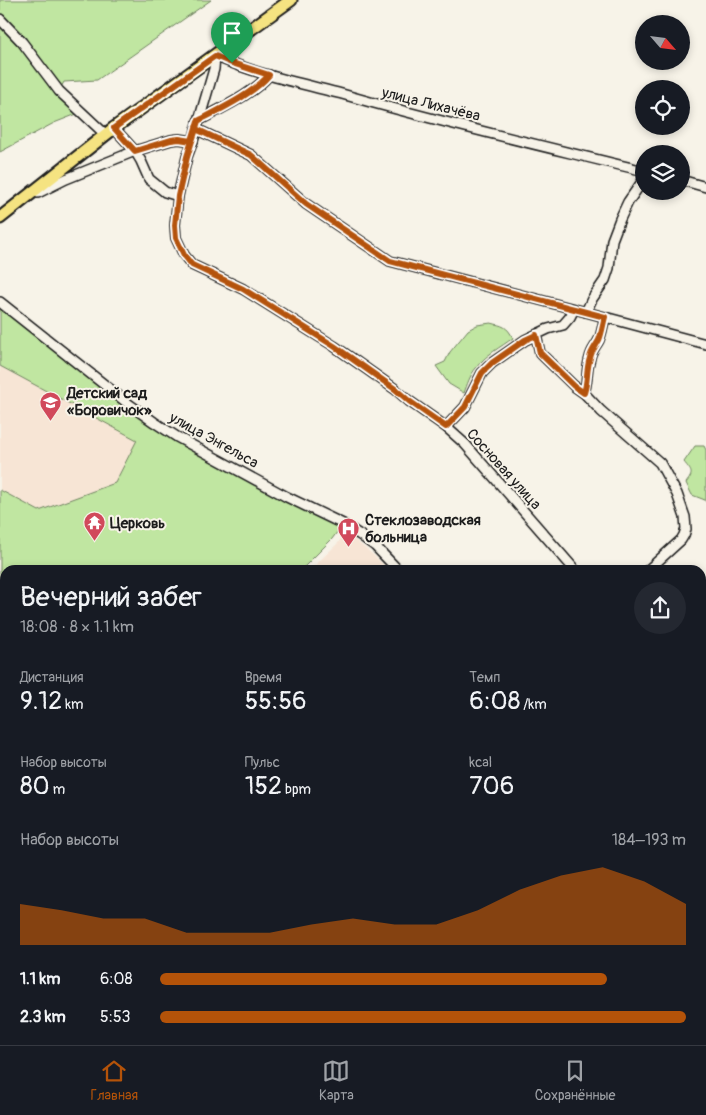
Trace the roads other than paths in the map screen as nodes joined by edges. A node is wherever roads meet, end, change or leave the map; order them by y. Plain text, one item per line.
1 (291, 0) edge
2 (0, 18) edge
3 (215, 56) junction
4 (269, 75) junction
5 (197, 125) junction
6 (110, 131) junction
7 (192, 141) junction
8 (135, 151) junction
9 (635, 169) edge
10 (690, 183) edge
11 (706, 187) edge
12 (635, 192) edge
13 (178, 196) junction
14 (24, 199) junction
15 (0, 218) edge
16 (0, 302) edge
17 (574, 309) junction
18 (586, 312) junction
19 (605, 317) junction
20 (536, 335) junction
21 (706, 344) edge
22 (584, 393) junction
23 (446, 427) junction
24 (393, 565) edge
25 (571, 565) edge
26 (654, 565) edge

1 - 3 main road
2 - 6 street
3 - 4 street, улица Лихачёва
3 - 5 street, Сосновая улица
3 - 6 main road
4 - 5 street
4 - 9 street, улица Лихачёва
5 - 7 street, Сосновая улица
5 - 17 street
6 - 8 street
6 - 14 main road
7 - 8 street
7 - 13 street, Сосновая улица
8 - 13 street
8 - 14 street
10 - 11 street
12 - 18 street
13 - 23 street, Сосновая улица
14 - 15 main road
16 - 24 street, улица Энгельса
17 - 18 street
17 - 20 street
18 - 19 street
19 - 21 street
19 - 22 street
20 - 22 street
20 - 23 street
22 - 26 street
23 - 25 street, Сосновая улица

